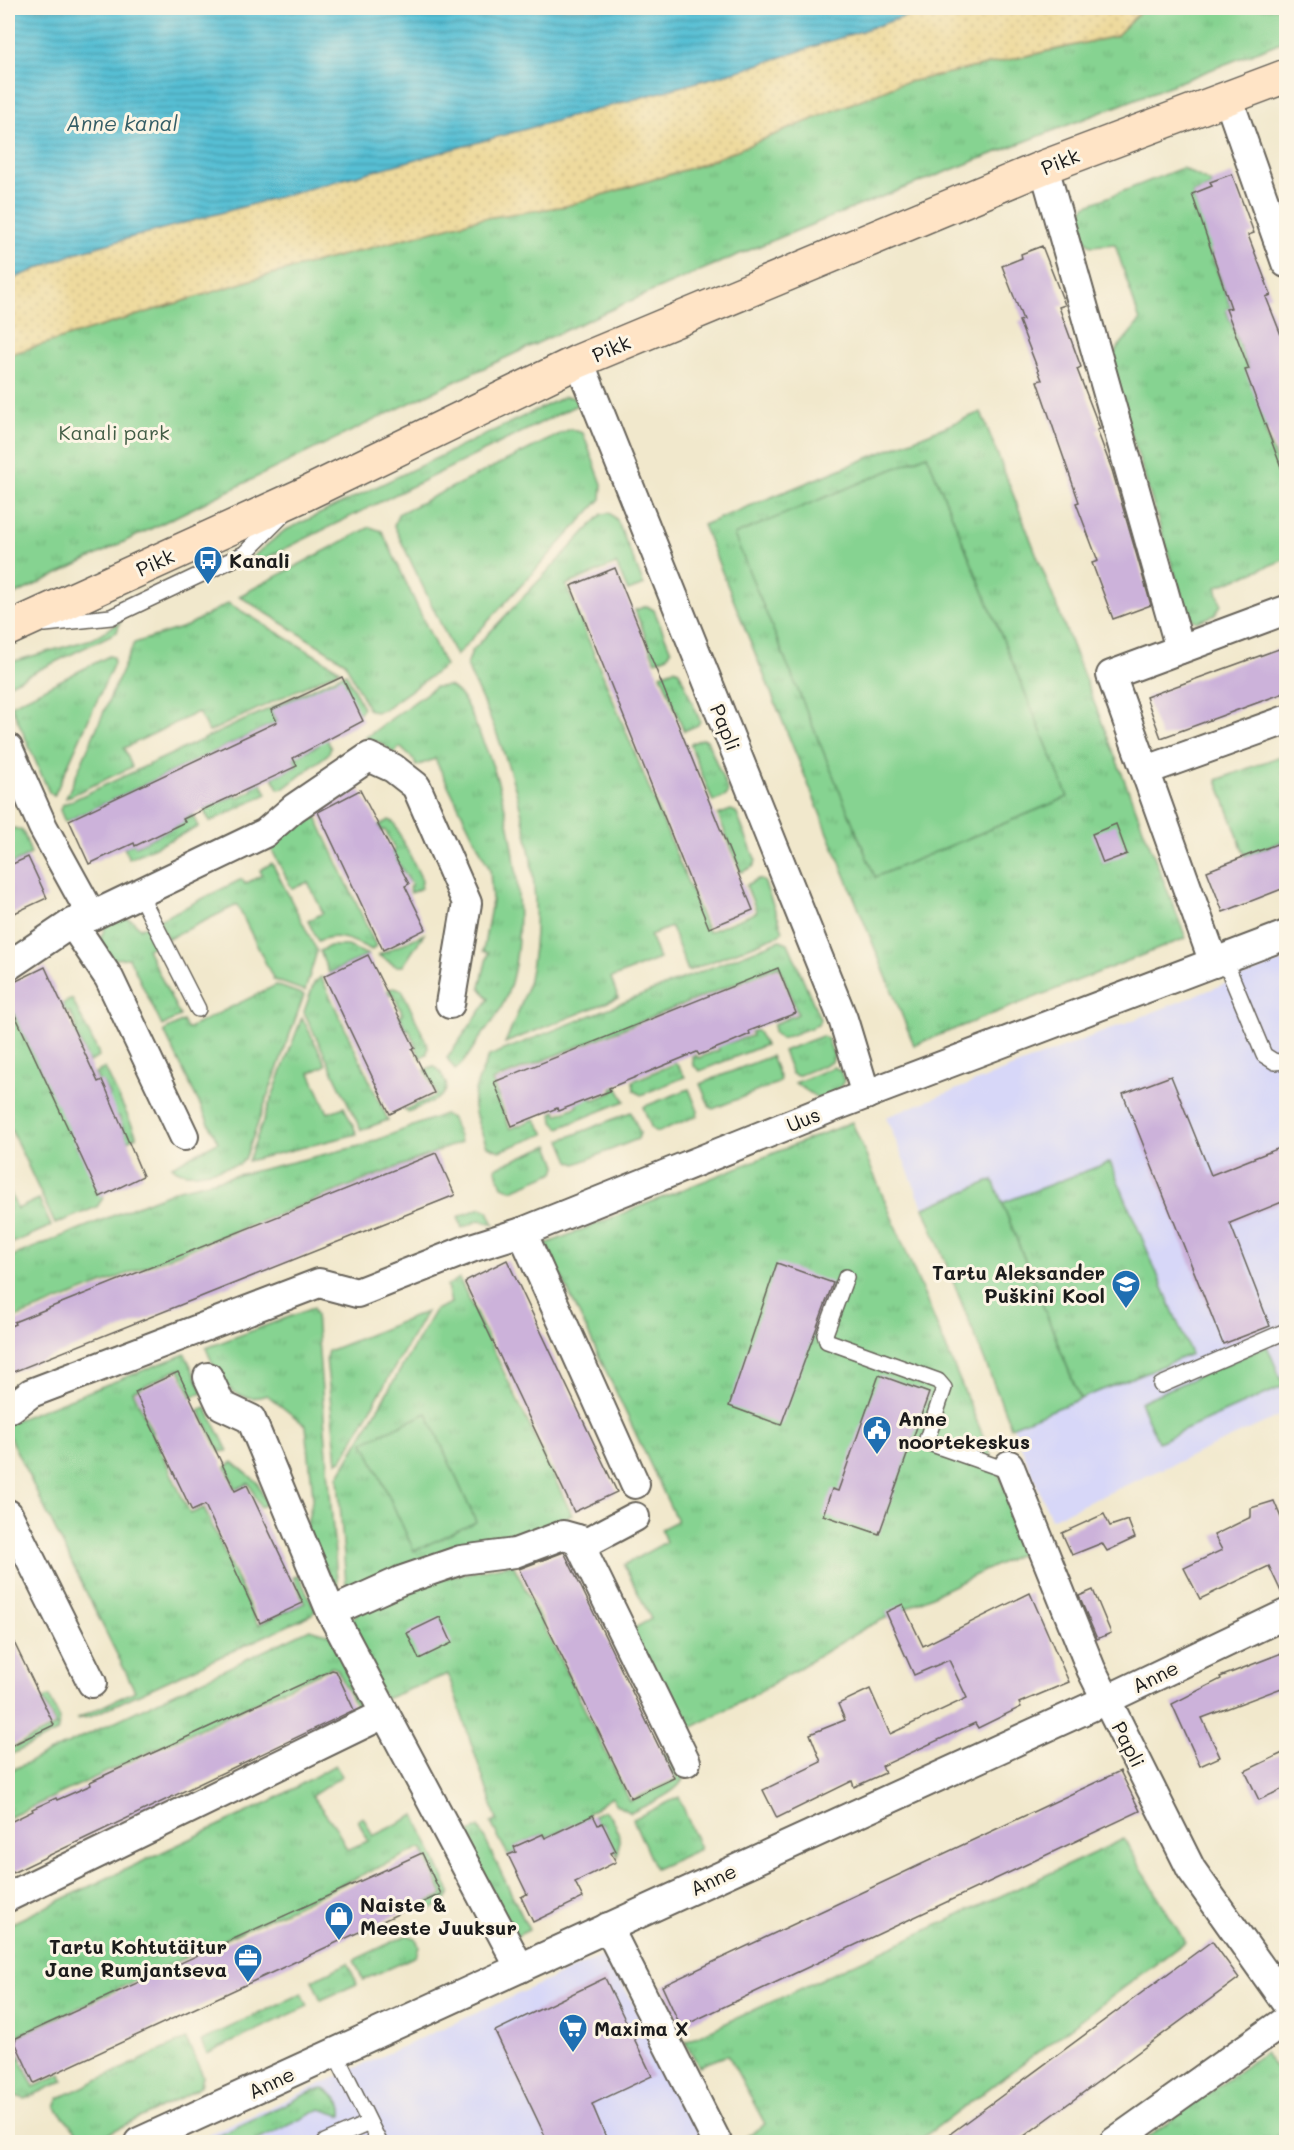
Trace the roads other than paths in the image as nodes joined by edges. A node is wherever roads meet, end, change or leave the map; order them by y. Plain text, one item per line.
1 (1287, 76) edge
2 (1228, 98) junction
3 (1044, 167) junction
4 (1287, 263) edge
5 (579, 361) junction
6 (1287, 610) edge
7 (8, 628) edge
8 (1180, 649) junction
9 (1287, 720) edge
10 (10, 761) edge
11 (1147, 770) junction
12 (139, 893) junction
13 (82, 920) junction
14 (1287, 935) edge
15 (1214, 963) junction
16 (8, 966) edge
17 (450, 1004) dead end
18 (198, 1009) dead end
19 (1287, 1061) edge
20 (866, 1095) junction
21 (184, 1136) dead end
22 (522, 1232) junction
23 (846, 1277) dead end
24 (1287, 1331) edge
25 (208, 1377) dead end
26 (1161, 1385) dead end
27 (11, 1408) dead end
28 (1011, 1468) joint
29 (635, 1484) dead end
30 (8, 1514) edge
31 (635, 1517) dead end
32 (577, 1539) junction
33 (331, 1612) junction
34 (1287, 1614) edge
35 (92, 1683) dead end
36 (1106, 1700) junction
37 (384, 1714) junction
38 (686, 1762) dead end
39 (8, 1897) edge
40 (608, 1928) junction
41 (520, 1968) junction
42 (1287, 2003) edge
43 (1287, 2020) edge
44 (335, 2053) junction
45 (369, 2123) junction
46 (139, 2142) edge
47 (325, 2142) edge
48 (379, 2142) edge
49 (717, 2142) edge
50 (1114, 2142) edge

1 - 2 street, Pikk
2 - 3 street, Pikk
2 - 4 street
3 - 5 street, Pikk
3 - 8 street
5 - 7 street, Pikk
5 - 20 street, Papli
6 - 8 street
8 - 11 street
9 - 11 street
10 - 13 street
11 - 15 street
12 - 13 street
12 - 17 street
12 - 18 lane
13 - 16 street
13 - 21 street
14 - 15 street, Uus
15 - 19 lane
15 - 20 street, Uus
20 - 22 street, Uus
22 - 27 street, Uus
22 - 29 street
23 - 28 lane
24 - 26 lane
25 - 33 street
28 - 36 street, Papli
30 - 35 street
31 - 32 street
32 - 33 street
32 - 38 street
33 - 37 street
34 - 36 street, Anne
36 - 40 street, Anne
36 - 42 street, Papli
37 - 39 street
37 - 41 street
40 - 41 street, Anne
40 - 49 street
41 - 44 street, Anne
43 - 50 street
44 - 45 lane
44 - 46 street, Anne
45 - 47 lane
45 - 48 lane

